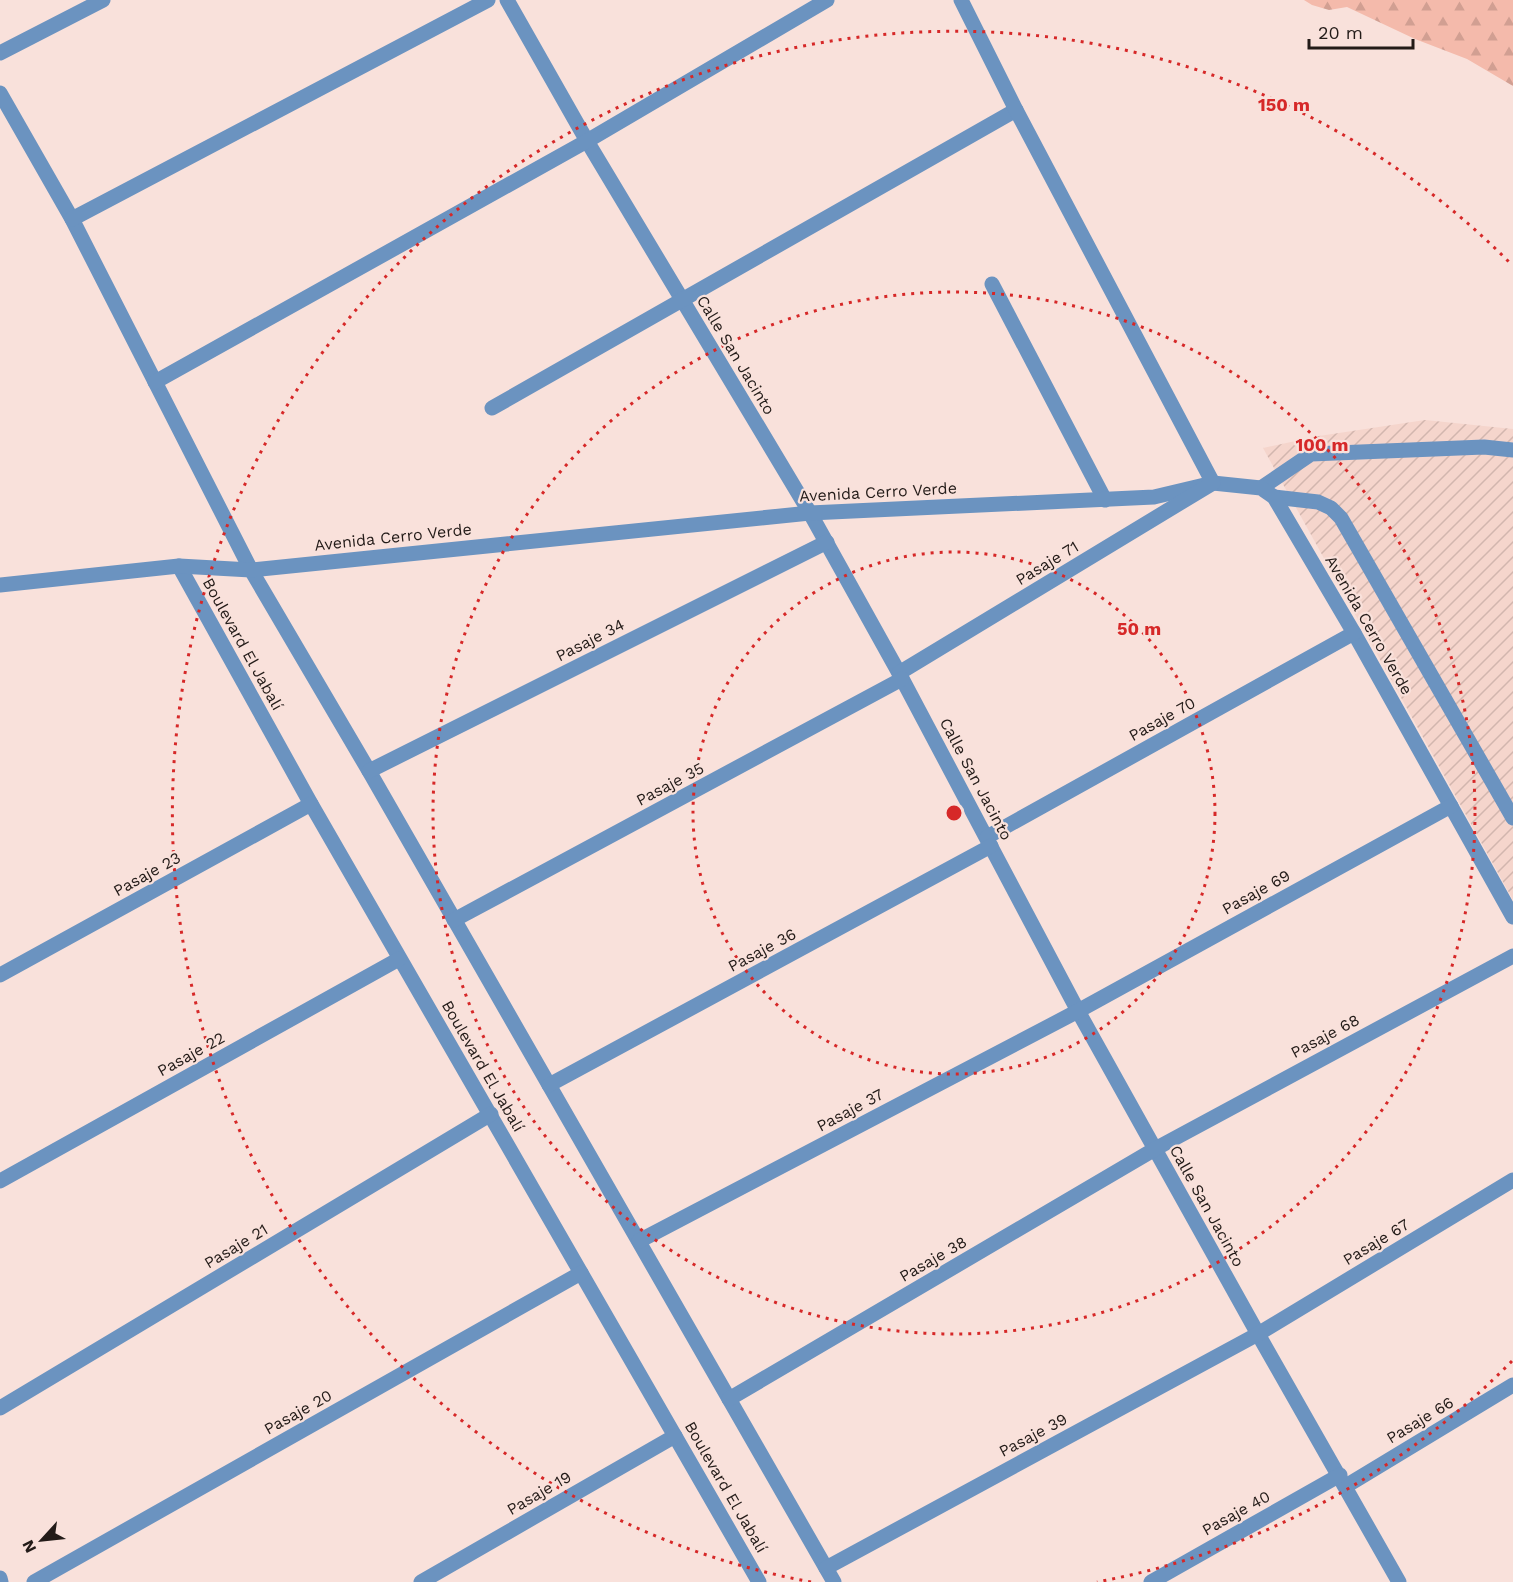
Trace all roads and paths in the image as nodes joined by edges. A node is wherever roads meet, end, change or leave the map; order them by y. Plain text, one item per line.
1 (103, 0) edge
2 (488, 0) edge
3 (507, 0) edge
4 (827, 0) edge
5 (961, 0) edge
6 (0, 53) edge
7 (0, 93) edge
8 (1016, 110) junction
9 (587, 141) junction
10 (72, 219) junction
11 (992, 284) dead end
12 (682, 301) junction
13 (155, 382) junction
14 (492, 408) dead end
15 (1513, 450) edge
16 (1213, 483) junction
17 (1267, 493) junction
18 (1105, 500) junction
19 (810, 513) junction
20 (827, 542) junction
21 (179, 566) junction
22 (250, 570) junction
23 (0, 585) edge
24 (1354, 633) junction
25 (901, 676) junction
26 (369, 771) junction
27 (311, 804) junction
28 (1451, 806) junction
29 (1513, 818) edge
30 (989, 842) junction
31 (1513, 917) edge
32 (454, 920) junction
33 (1513, 956) edge
34 (399, 958) junction
35 (0, 975) edge
36 (1078, 1011) junction
37 (549, 1085) junction
38 (491, 1114) junction
39 (1155, 1149) junction
40 (1513, 1180) edge
41 (0, 1181) edge
42 (639, 1241) junction
43 (581, 1273) junction
44 (1258, 1334) junction
45 (1513, 1385) edge
46 (729, 1399) junction
47 (0, 1408) edge
48 (675, 1436) junction
49 (1343, 1481) junction
50 (826, 1568) junction
51 (34, 1582) edge
52 (421, 1582) edge
53 (759, 1582) edge
54 (834, 1582) edge
55 (1150, 1582) edge
56 (1399, 1582) edge

1 - 6 street
2 - 10 street
3 - 9 street, Calle San Jacinto
4 - 9 street
5 - 8 street
7 - 10 street
8 - 12 street
8 - 16 street
9 - 12 street, Calle San Jacinto
9 - 13 street
10 - 13 street
11 - 18 street
12 - 14 street
12 - 19 street, Calle San Jacinto
13 - 22 street
15 - 17 street
16 - 17 street, Avenida Cerro Verde
16 - 18 street, Avenida Cerro Verde
16 - 25 street, Pasaje 71
17 - 24 street, Avenida Cerro Verde
17 - 29 street
18 - 19 street, Avenida Cerro Verde
19 - 20 street, Calle San Jacinto
19 - 22 street, Avenida Cerro Verde
20 - 25 street, Calle San Jacinto
20 - 26 street, Pasaje 34
21 - 22 street, Avenida Cerro Verde
21 - 23 street, Avenida Cerro Verde
21 - 27 street, Boulevard El Jabalí
22 - 26 street
24 - 28 street, Avenida Cerro Verde
24 - 30 street, Pasaje 70
25 - 30 street, Calle San Jacinto
25 - 32 street, Pasaje 35
26 - 32 street
27 - 34 street, Boulevard El Jabalí
27 - 35 street, Pasaje 23
28 - 31 street, Avenida Cerro Verde
28 - 36 street, Pasaje 69
30 - 36 street, Calle San Jacinto
30 - 37 street, Pasaje 36
32 - 37 street
33 - 39 street, Pasaje 68
34 - 38 street, Boulevard El Jabalí
34 - 41 street, Pasaje 22
36 - 39 street, Calle San Jacinto
36 - 42 street, Pasaje 37
37 - 42 street
38 - 43 street, Boulevard El Jabalí
38 - 47 street, Pasaje 21
39 - 44 street, Calle San Jacinto
39 - 46 street, Pasaje 38
40 - 44 street, Pasaje 67
42 - 46 street
43 - 48 street, Boulevard El Jabalí
43 - 51 street, Pasaje 20
44 - 49 street, Calle San Jacinto
44 - 50 street, Pasaje 39
45 - 49 street, Pasaje 66
46 - 50 street
48 - 52 street, Pasaje 19
48 - 53 street, Boulevard El Jabalí
49 - 55 street, Pasaje 40
49 - 56 street, Calle San Jacinto
50 - 54 street

